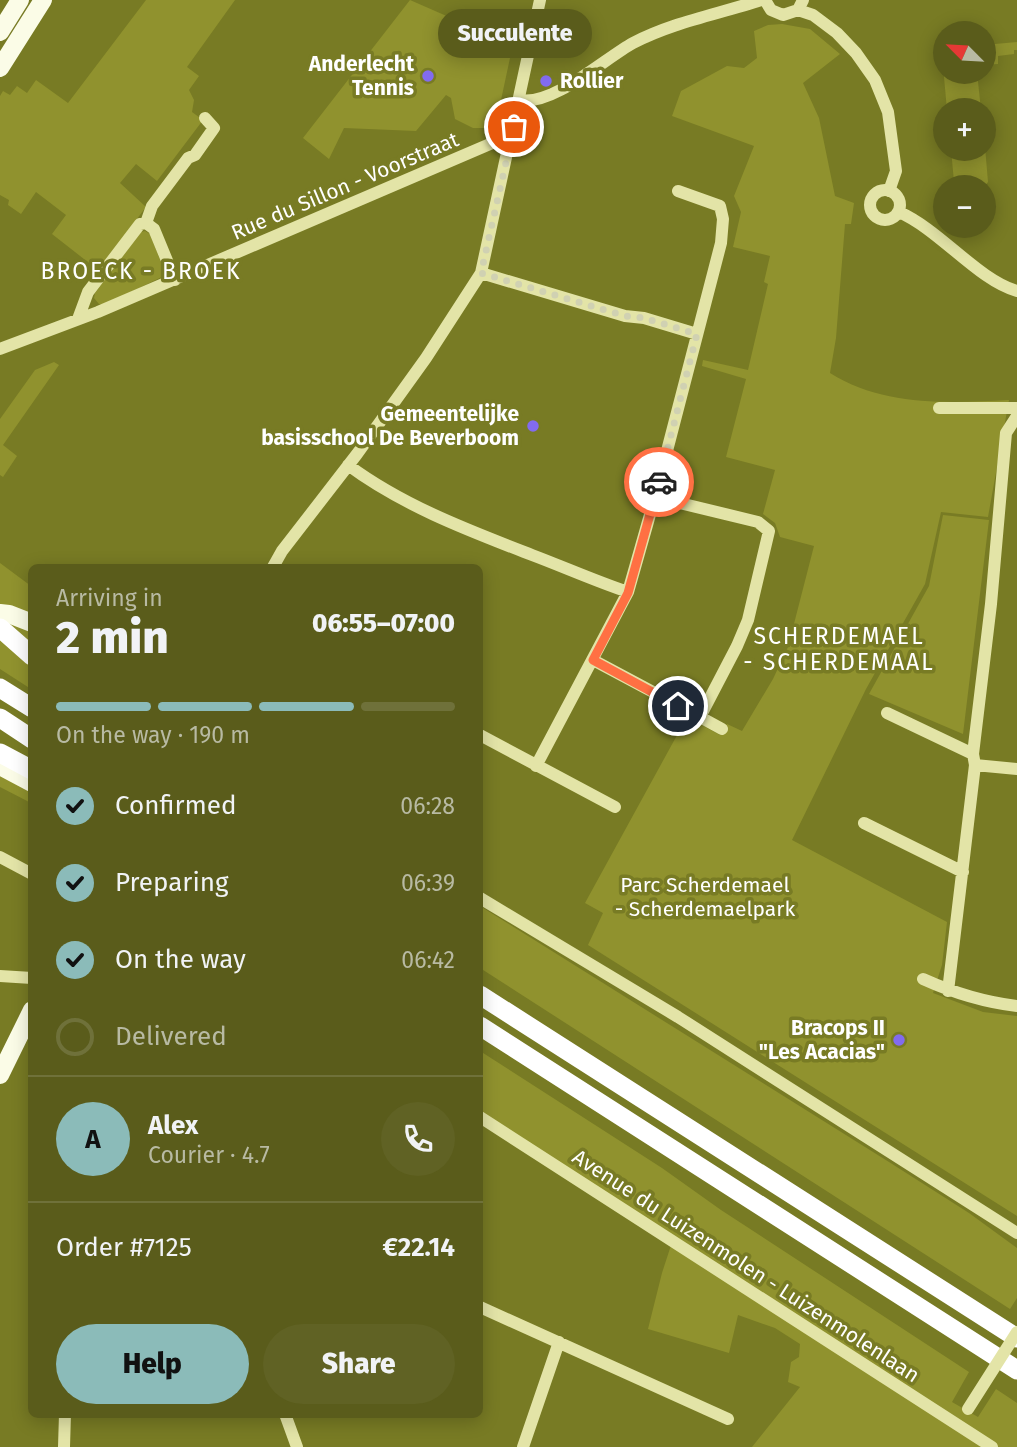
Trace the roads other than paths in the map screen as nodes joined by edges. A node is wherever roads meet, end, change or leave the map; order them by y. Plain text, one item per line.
1 (20, 0) edge
2 (43, 0) edge
3 (540, 0) edge
4 (763, 0) edge
5 (800, 5) edge
6 (0, 32) edge
7 (0, 68) edge
8 (520, 100) junction
9 (205, 118) dead end
10 (511, 144) junction
11 (678, 191) dead end
12 (889, 191) junction
13 (899, 212) junction
14 (146, 223) junction
15 (481, 273) junction
16 (175, 280) junction
17 (1017, 291) edge
18 (78, 319) junction
19 (697, 334) junction
20 (0, 349) edge
21 (939, 408) dead end
22 (1017, 408) edge
23 (1017, 416) edge
24 (348, 465) junction
25 (655, 497) junction
26 (275, 564) edge
27 (628, 593) junction
28 (0, 613) edge
29 (28, 621) edge
30 (0, 628) edge
31 (28, 652) edge
32 (593, 660) junction
33 (0, 688) edge
34 (28, 706) edge
35 (887, 713) dead end
36 (700, 717) junction
37 (0, 718) edge
38 (722, 729) dead end
39 (28, 736) edge
40 (483, 737) edge
41 (0, 753) edge
42 (974, 760) junction
43 (0, 766) edge
44 (536, 766) junction
45 (28, 768) edge
46 (1017, 769) edge
47 (28, 781) edge
48 (615, 807) dead end
49 (864, 823) dead end
50 (0, 857) edge
51 (28, 872) edge
52 (964, 872) junction
53 (483, 900) edge
54 (0, 976) edge
55 (28, 978) edge
56 (923, 979) dead end
57 (947, 991) junction
58 (483, 997) edge
59 (1017, 1006) edge
60 (28, 1018) edge
61 (483, 1028) edge
62 (0, 1076) edge
63 (483, 1119) edge
64 (1017, 1233) edge
65 (483, 1308) edge
66 (992, 1322) junction
67 (1017, 1332) edge
68 (1017, 1338) edge
69 (559, 1342) junction
70 (1017, 1370) edge
71 (65, 1418) edge
72 (287, 1418) edge
73 (728, 1419) dead end
74 (958, 1425) junction
75 (64, 1447) edge
76 (298, 1447) edge
77 (523, 1447) edge
78 (992, 1447) edge

1 - 6 main road
2 - 7 main road
3 - 8 street
4 - 5 street
4 - 8 street
5 - 12 street
8 - 10 street
9 - 14 street
10 - 15 street
10 - 16 street, Rue du Sillon - Voorstraat
11 - 19 street
12 - 13 street
12 - 13 street
13 - 17 street
14 - 16 street
14 - 18 street
15 - 19 street
15 - 24 street
16 - 18 street, Rue du Sillon - Voorstraat
18 - 20 street, Rue du Sillon - Voorstraat
19 - 25 street
21 - 22 street
23 - 42 street
24 - 26 street
24 - 27 street
25 - 27 street
25 - 36 street
27 - 32 street
28 - 29 main road
30 - 31 highway
32 - 36 street
32 - 44 street
33 - 34 highway
35 - 42 street
36 - 38 street
37 - 39 highway
40 - 44 street
41 - 45 highway
42 - 46 street
42 - 52 street
43 - 47 main road
44 - 48 street
49 - 52 street
50 - 51 street
52 - 57 street
53 - 64 street
54 - 55 street
56 - 57 street
57 - 59 street
58 - 66 highway
60 - 62 main road
61 - 70 highway
63 - 74 street, Avenue du Luizenmolen - Luizenmolenlaan
65 - 69 street
66 - 67 highway
66 - 68 highway
67 - 74 street, bridge
69 - 73 street
69 - 77 street
71 - 75 street
72 - 76 street
74 - 78 street, Avenue du Luizenmolen - Luizenmolenlaan

